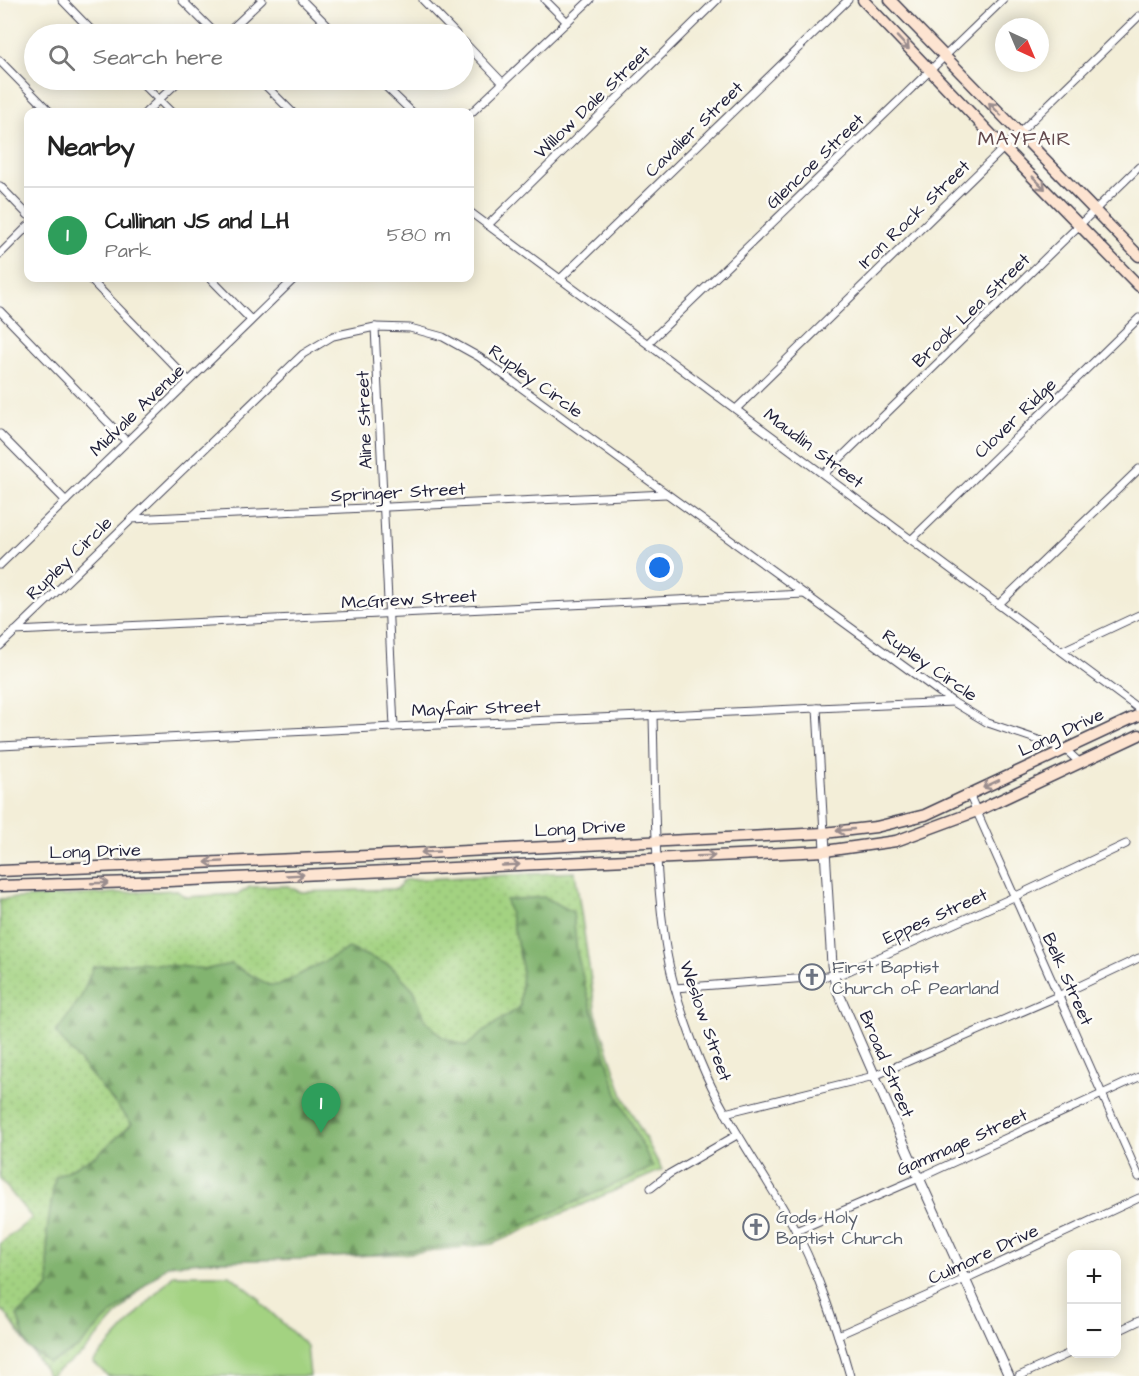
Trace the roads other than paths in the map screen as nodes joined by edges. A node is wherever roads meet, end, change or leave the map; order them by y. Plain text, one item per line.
1 (62, 0) edge
2 (182, 0) edge
3 (262, 0) edge
4 (302, 0) edge
5 (423, 0) edge
6 (545, 0) edge
7 (590, 0) edge
8 (717, 0) edge
9 (848, 0) edge
10 (863, 0) edge
11 (890, 0) edge
12 (1003, 0) edge
13 (1139, 16) edge
14 (567, 22) junction
15 (85, 24) edge
16 (206, 24) edge
17 (237, 24) edge
18 (326, 24) edge
19 (446, 24) edge
20 (474, 53) edge
21 (945, 57) junction
22 (0, 61) edge
23 (930, 71) junction
24 (503, 83) junction
25 (24, 85) edge
26 (28, 90) edge
27 (149, 90) edge
28 (170, 90) edge
29 (270, 90) edge
30 (390, 90) edge
31 (159, 100) junction
32 (46, 108) edge
33 (150, 108) edge
34 (167, 108) edge
35 (288, 108) edge
36 (408, 108) edge
37 (474, 110) edge
38 (1019, 133) junction
39 (1004, 148) junction
40 (1139, 167) edge
41 (0, 186) edge
42 (1095, 210) junction
43 (24, 211) edge
44 (474, 215) edge
45 (488, 225) junction
46 (1080, 225) junction
47 (24, 230) edge
48 (0, 254) edge
49 (1139, 256) edge
50 (560, 279) junction
51 (93, 282) edge
52 (214, 282) edge
53 (291, 282) edge
54 (1139, 286) edge
55 (0, 311) edge
56 (1139, 318) edge
57 (251, 320) junction
58 (375, 327) junction
59 (648, 343) junction
60 (188, 380) junction
61 (736, 409) junction
62 (0, 434) edge
63 (126, 441) junction
64 (1139, 469) edge
65 (824, 474) junction
66 (666, 494) junction
67 (66, 501) junction
68 (383, 507) junction
69 (131, 519) junction
70 (912, 539) junction
71 (1, 562) edge
72 (805, 594) junction
73 (999, 604) junction
74 (388, 615) junction
75 (1139, 615) edge
76 (15, 631) junction
77 (0, 646) edge
78 (1062, 651) junction
79 (953, 702) junction
80 (817, 708) junction
81 (1139, 709) edge
82 (1139, 715) edge
83 (653, 716) junction
84 (394, 727) junction
85 (1139, 735) edge
86 (0, 746) edge
87 (1065, 749) junction
88 (1080, 763) junction
89 (969, 794) junction
90 (977, 811) junction
91 (824, 832) junction
92 (747, 836) junction
93 (656, 840) junction
94 (1126, 844) dead end
95 (571, 845) junction
96 (475, 850) junction
97 (825, 851) junction
98 (746, 854) junction
99 (368, 855) junction
100 (657, 858) junction
101 (272, 860) junction
102 (572, 862) junction
103 (167, 864) junction
104 (475, 866) junction
105 (76, 868) junction
106 (0, 871) edge
107 (368, 871) junction
108 (272, 876) junction
109 (169, 881) junction
110 (76, 884) junction
111 (0, 886) edge
112 (1016, 896) junction
113 (1139, 958) edge
114 (833, 976) junction
115 (675, 988) junction
116 (1058, 996) junction
117 (874, 1076) junction
118 (1139, 1077) edge
119 (1102, 1095) junction
120 (725, 1113) junction
121 (737, 1135) junction
122 (1139, 1177) edge
123 (919, 1178) junction
124 (651, 1188) dead end
125 (1139, 1198) edge
126 (796, 1231) junction
127 (965, 1279) junction
128 (1139, 1322) edge
129 (1121, 1330) edge
130 (838, 1335) junction
131 (1067, 1354) edge
132 (850, 1376) edge
133 (1009, 1376) edge
134 (1019, 1376) edge

1 - 15 street
2 - 16 street
3 - 17 street
4 - 18 street
5 - 19 street
6 - 14 street
7 - 14 street
8 - 45 street, Willow Dale Street
9 - 50 street, Cavalier Street
10 -> 23 main road
11 - 21 main road
12 - 21 street, Glencoe Street
13 - 38 street, Iron Rock Street
14 - 24 street
20 - 24 street
21 - 23 street, Glencoe Street
38 -> 21 main road
22 - 25 street
23 - 39 main road
23 - 59 street, Glencoe Street
24 - 37 street
26 - 32 street
27 - 31 street
28 - 31 street
29 - 35 street
30 - 36 street
31 - 33 street
31 - 34 street
38 - 39 street, Iron Rock Street
38 - 42 main road
39 -> 46 main road
39 - 61 street, Iron Rock Street
40 - 42 street, Brook Lea Street
41 - 43 street
42 - 46 street, Brook Lea Street
42 - 49 main road
44 - 45 street, Maudlin Street
45 - 50 street, Maudlin Street
46 - 54 main road
46 - 65 street, Brook Lea Street
47 - 48 street
50 - 59 street, Maudlin Street
51 - 60 street
52 - 57 street
53 - 57 street, Midvale Avenue
55 - 63 street
56 - 70 street, Clover Ridge
57 - 60 street, Midvale Avenue
58 - 66 street, Rupley Circle
58 - 68 street, Aline Street
58 - 69 street, Rupley Circle
59 - 61 street, Maudlin Street
60 - 63 street, Midvale Avenue
61 - 65 street, Maudlin Street
62 - 67 street
63 - 67 street, Midvale Avenue
64 - 73 street
65 - 70 street, Maudlin Street
66 - 68 street, Springer Street
66 - 72 street, Rupley Circle
67 - 71 street, Midvale Avenue
68 - 69 street, Springer Street
68 - 74 street, Aline Street
69 - 76 street, Rupley Circle
70 - 73 street, Maudlin Street
72 - 74 street, McGrew Street
72 - 79 street, Rupley Circle
73 - 78 street, Maudlin Street
74 - 76 street, McGrew Street
74 - 84 street, Aline Street
75 - 78 street
76 - 77 street, Rupley Circle
78 - 81 street, Maudlin Street
79 - 80 street, Mayfair Street
79 - 87 street, Rupley Circle
80 - 83 street, Mayfair Street
80 - 91 street, Broad Street
82 - 87 main road, Long Drive
83 - 84 street, Mayfair Street
83 - 93 street, Weslow Street
84 - 86 street, Mayfair Street
85 - 88 main road, Long Drive
87 - 88 street, Rupley Circle
87 -> 89 main road, Long Drive
88 - 90 main road, Long Drive
89 - 90 street, Belk Street
89 -> 91 main road, Long Drive
90 - 97 main road, Long Drive
90 - 112 street, Belk Street
91 - 92 main road, Long Drive
91 - 97 street, Broad Street
92 - 93 main road, Long Drive
92 - 98 main road
93 - 95 main road, Long Drive
93 - 100 street, Weslow Street
94 - 112 street, Eppes Street
95 - 96 main road, Long Drive
95 - 102 main road
96 -> 99 main road, Long Drive
96 - 104 main road
97 - 98 main road, Long Drive
97 - 114 street, Broad Street
100 -> 98 main road, Long Drive
99 - 101 main road, Long Drive
99 - 107 main road
100 - 102 main road, Long Drive
100 - 115 street, Weslow Street
101 -> 103 main road, Long Drive
101 - 108 main road
104 -> 102 main road, Long Drive
103 - 105 main road, Long Drive
103 - 109 main road
104 - 107 main road, Long Drive
105 - 106 main road, Long Drive
105 - 110 main road
108 -> 107 main road, Long Drive
108 - 109 main road, Long Drive
110 -> 109 main road, Long Drive
110 - 111 main road, Long Drive
112 - 114 street, Eppes Street
112 - 116 street, Belk Street
113 - 116 street
114 - 115 street, Eppes Street
114 - 117 street, Broad Street
115 - 120 street, Weslow Street
116 - 117 street
116 - 119 street, Belk Street
117 - 120 street
117 - 123 street, Broad Street
118 - 119 street, Gammage Street
119 - 122 street, Belk Street
119 - 123 street, Gammage Street
120 - 121 street, Weslow Street
121 - 124 street
121 - 126 street, Weslow Street
123 - 126 street, Gammage Street
123 - 127 street, Broad Street
125 - 127 street, Culmore Drive
126 - 130 street, Weslow Street
127 - 130 street, Culmore Drive
127 - 133 street, Broad Street
128 - 129 street
130 - 132 street, Weslow Street
131 - 134 street

